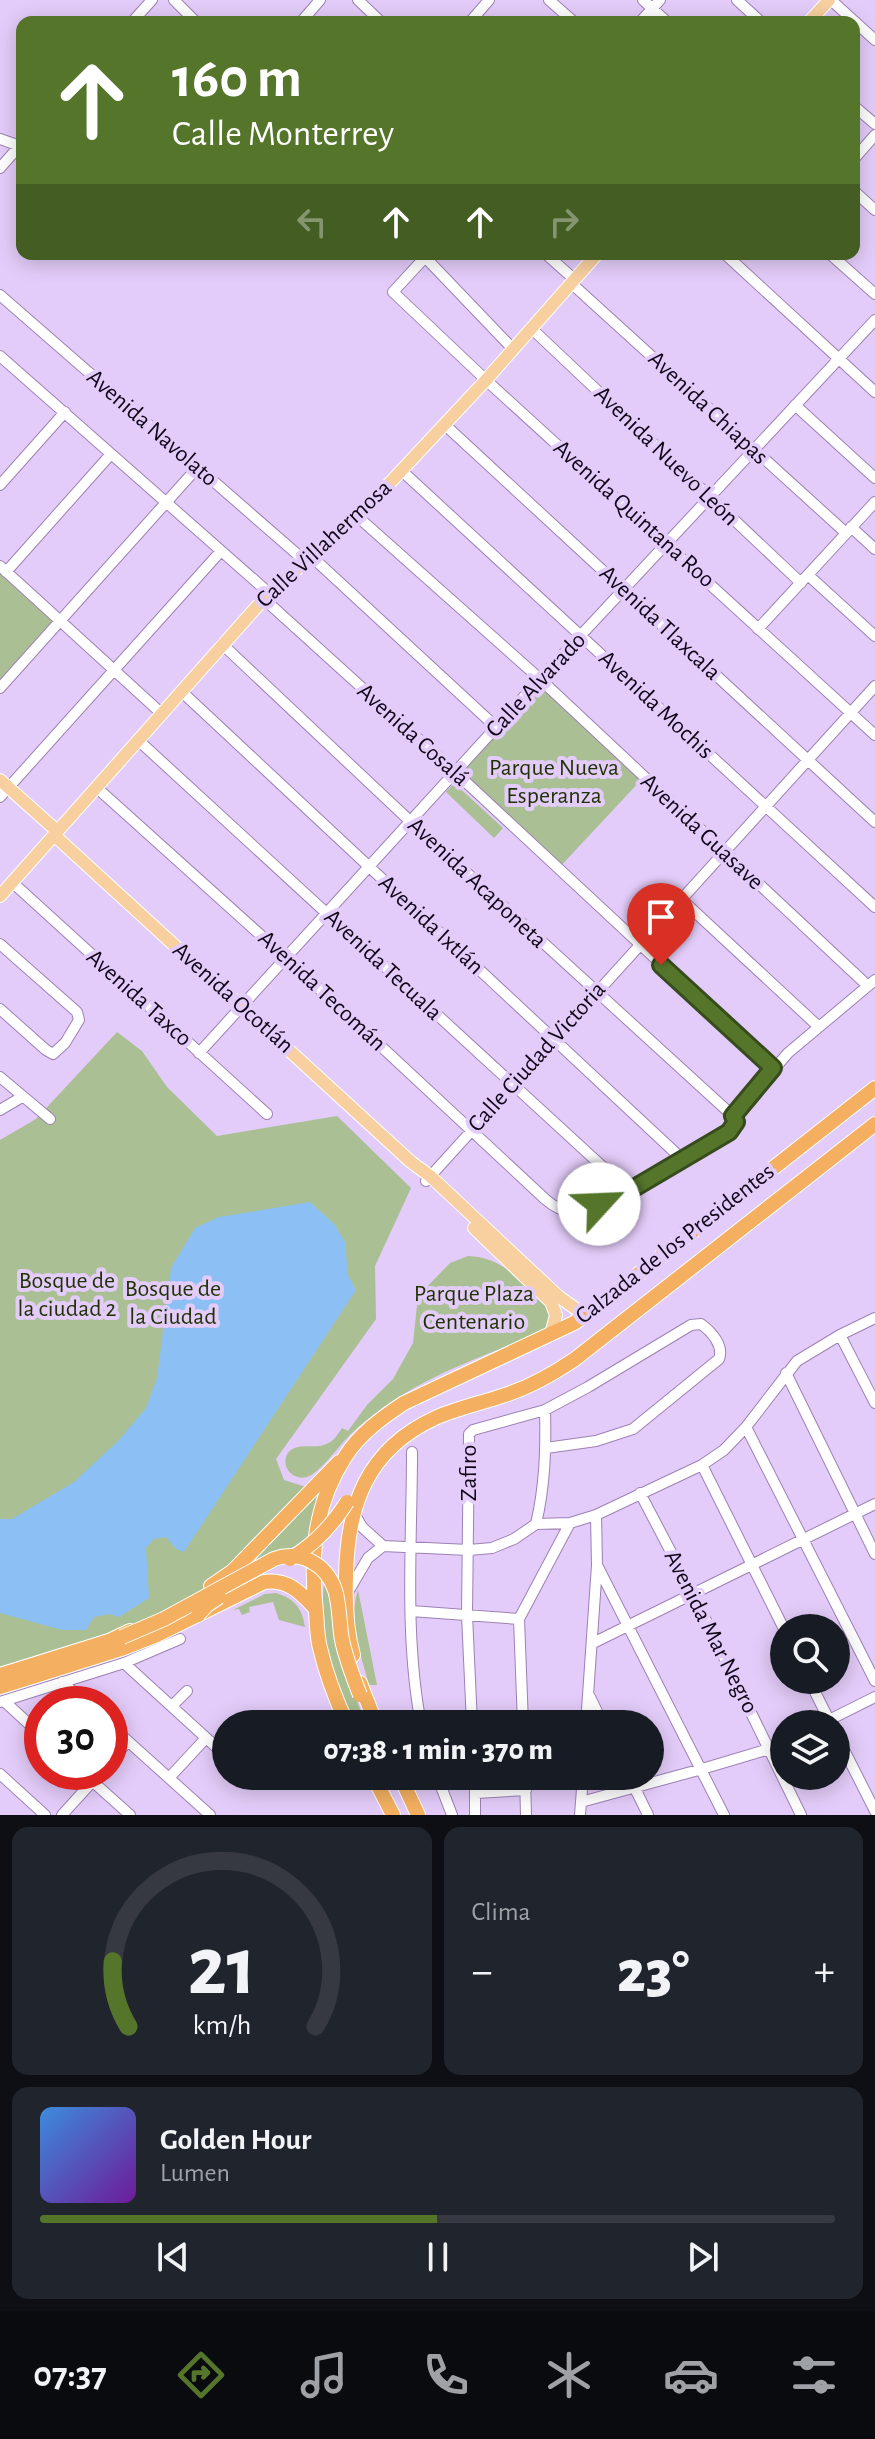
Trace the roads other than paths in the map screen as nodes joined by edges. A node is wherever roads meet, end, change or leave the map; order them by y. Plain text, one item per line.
1 (152, 0) edge
2 (174, 0) edge
3 (320, 0) edge
4 (358, 0) edge
5 (489, 0) edge
6 (549, 0) edge
7 (643, 0) edge
8 (737, 0) edge
9 (830, 0) edge
10 (656, 4) edge
11 (137, 16) edge
12 (190, 16) edge
13 (306, 16) edge
14 (375, 16) edge
15 (475, 16) edge
16 (567, 16) edge
17 (754, 16) edge
18 (815, 16) edge
19 (848, 16) edge
20 (860, 27) edge
21 (875, 40) edge
22 (875, 135) edge
23 (16, 150) edge
24 (860, 152) edge
25 (0, 168) edge
26 (860, 196) edge
27 (875, 210) edge
28 (421, 260) edge
29 (430, 260) edge
30 (552, 260) edge
31 (592, 260) edge
32 (732, 260) edge
33 (837, 260) edge
34 (573, 282) junction
35 (875, 294) edge
36 (0, 295) edge
37 (875, 320) edge
38 (531, 328) junction
39 (513, 349) junction
40 (0, 357) edge
41 (839, 358) junction
42 (0, 367) edge
43 (19, 373) junction
44 (486, 380) junction
45 (875, 392) edge
46 (795, 405) junction
47 (65, 412) junction
48 (444, 424) junction
49 (753, 450) junction
50 (111, 454) junction
51 (197, 468) junction
52 (402, 471) junction
53 (875, 478) edge
54 (0, 485) edge
55 (709, 497) junction
56 (875, 502) edge
57 (166, 503) junction
58 (358, 517) junction
59 (848, 530) junction
60 (668, 544) junction
61 (875, 549) edge
62 (221, 551) junction
63 (308, 558) junction
64 (3, 569) edge
65 (804, 579) junction
66 (625, 590) junction
67 (266, 596) junction
68 (60, 621) junction
69 (758, 629) junction
70 (875, 636) edge
71 (581, 637) junction
72 (222, 644) junction
73 (115, 670) junction
74 (540, 679) junction
75 (875, 686) edge
76 (0, 688) edge
77 (181, 691) junction
78 (161, 713) junction
79 (851, 713) junction
80 (496, 727) junction
81 (875, 735) edge
82 (138, 740) junction
83 (808, 759) junction
84 (456, 773) junction
85 (96, 787) junction
86 (3, 788) edge
87 (765, 806) junction
88 (411, 822) junction
89 (875, 822) edge
90 (55, 833) junction
91 (723, 853) junction
92 (369, 868) junction
93 (12, 882) junction
94 (0, 896) edge
95 (681, 899) junction
96 (875, 907) edge
97 (327, 913) junction
98 (0, 944) edge
99 (638, 945) junction
100 (285, 957) junction
101 (872, 983) edge
102 (596, 992) junction
103 (241, 1006) junction
104 (0, 1009) edge
105 (819, 1027) junction
106 (555, 1038) junction
107 (199, 1053) junction
108 (773, 1068) junction
109 (0, 1077) edge
110 (513, 1084) junction
111 (875, 1088) edge
112 (22, 1097) junction
113 (0, 1110) edge
114 (267, 1114) dead end
115 (734, 1117) junction
116 (50, 1119) dead end
117 (875, 1124) edge
118 (471, 1129) junction
119 (681, 1158) junction
120 (428, 1178) junction
121 (629, 1191) junction
122 (671, 1250) junction
123 (691, 1269) junction
124 (678, 1279) junction
125 (589, 1313) junction
126 (875, 1318) edge
127 (551, 1334) junction
128 (840, 1335) junction
129 (786, 1373) junction
130 (875, 1403) edge
131 (545, 1410) junction
132 (746, 1427) junction
133 (546, 1448) junction
134 (412, 1452) dead end
135 (346, 1456) junction
136 (702, 1465) junction
137 (640, 1493) junction
138 (875, 1504) edge
139 (350, 1507) junction
140 (855, 1514) junction
141 (596, 1515) junction
142 (318, 1521) junction
143 (570, 1523) junction
144 (536, 1524) junction
145 (348, 1531) junction
146 (804, 1539) junction
147 (383, 1546) junction
148 (412, 1548) junction
149 (469, 1550) junction
150 (875, 1554) edge
151 (597, 1565) junction
152 (752, 1565) junction
153 (693, 1594) junction
154 (345, 1598) junction
155 (315, 1608) junction
156 (411, 1611) junction
157 (776, 1614) edge
158 (198, 1615) junction
159 (467, 1615) junction
160 (519, 1619) junction
161 (629, 1626) junction
162 (122, 1637) junction
163 (180, 1639) dead end
164 (593, 1643) junction
165 (124, 1663) junction
166 (0, 1675) edge
167 (875, 1681) edge
168 (62, 1682) junction
169 (67, 1686) edge
170 (187, 1691) dead end
171 (588, 1694) junction
172 (1, 1697) edge
173 (875, 1697) edge
174 (364, 1701) junction
175 (172, 1706) junction
176 (342, 1710) edge
177 (369, 1710) edge
178 (418, 1710) edge
179 (471, 1710) edge
180 (522, 1710) edge
181 (587, 1710) edge
182 (596, 1710) edge
183 (850, 1711) edge
184 (24, 1719) edge
185 (206, 1738) junction
186 (128, 1741) edge
187 (212, 1743) edge
188 (769, 1749) junction
189 (850, 1762) edge
190 (702, 1769) junction
191 (0, 1774) edge
192 (169, 1778) junction
193 (664, 1780) edge
194 (85, 1790) edge
195 (103, 1790) edge
196 (380, 1790) edge
197 (406, 1790) edge
198 (442, 1790) edge
199 (476, 1790) edge
200 (526, 1790) joint
201 (582, 1790) edge
202 (627, 1790) edge
203 (636, 1790) edge
204 (476, 1793) junction
205 (581, 1802) junction
206 (875, 1811) edge
207 (45, 1815) edge
208 (62, 1815) edge
209 (130, 1815) edge
210 (210, 1815) edge
211 (393, 1815) edge
212 (418, 1815) edge
213 (452, 1815) edge
214 (475, 1815) edge
215 (526, 1815) edge
216 (580, 1815) edge
217 (648, 1815) edge
218 (724, 1815) edge
219 (801, 1815) edge

1 - 11 street
2 - 12 street
3 - 13 street
4 - 14 street
5 - 15 street
6 - 16 street
7 - 10 street
8 - 17 street
9 - 18 main road
9 - 19 street
20 - 21 street
22 - 24 street
23 - 25 street
26 - 27 street
28 - 44 street, Avenida Quintana Roo
29 - 39 street
30 - 34 street, Avenida Chiapas
31 - 34 main road, Calle Villahermosa
32 - 41 street
33 - 35 street
34 - 38 main road, Calle Villahermosa
34 - 49 street, Avenida Chiapas
36 - 51 street, Avenida Navolato
37 - 41 street, Calle Alvarado
38 - 39 main road, Calle Villahermosa
38 - 55 street, Avenida Nuevo León
39 - 44 main road, Calle Villahermosa
40 - 43 street, Avenida Cosalá
41 - 45 street
41 - 46 street, Calle Alvarado
42 - 43 street
43 - 47 street, Avenida Cosalá
44 - 48 main road, Calle Villahermosa
44 - 60 street, Avenida Quintana Roo
46 - 49 street, Calle Alvarado
46 - 53 street
47 - 50 street, Avenida Cosalá
47 - 54 street
48 - 52 main road, Calle Villahermosa
48 - 66 street, Avenida Tlaxcala
49 - 55 street, Calle Alvarado
49 - 59 street, Avenida Chiapas
50 - 57 street, Avenida Cosalá
50 - 64 street
51 - 57 street
51 - 63 street, Avenida Navolato
52 - 58 main road, Calle Villahermosa
52 - 71 street, Avenida Mochis
55 - 60 street, Calle Alvarado
55 - 65 street, Avenida Nuevo León
56 - 59 street
57 - 62 street, Avenida Cosalá
57 - 68 street
58 - 63 main road, Calle Villahermosa
58 - 74 street, Avenida Guasave
59 - 61 street, Avenida Chiapas
59 - 65 street
60 - 66 street, Calle Alvarado
60 - 69 street, Avenida Quintana Roo
62 - 67 street, Avenida Cosalá
62 - 73 street
63 - 67 main road, Calle Villahermosa
63 - 80 street, Avenida Navolato
64 - 68 street
65 - 69 street
65 - 70 street, Avenida Nuevo León
66 - 71 street, Calle Alvarado
66 - 83 street, Avenida Tlaxcala
67 - 72 main road, Calle Villahermosa
67 - 84 street, Avenida Cosalá
68 - 73 street
68 - 76 street
69 - 79 street, Avenida Quintana Roo
71 - 74 street, Calle Alvarado
71 - 87 street, Avenida Mochis
72 - 77 main road, Calle Villahermosa
72 - 88 street, Avenida Acaponeta
73 - 78 street
73 - 86 street
74 - 80 street, Calle Alvarado
74 - 91 street, Avenida Guasave
75 - 79 street, Calle Ciudad Victoria
77 - 78 main road, Calle Villahermosa
77 - 92 street, Avenida Ixtlán
78 - 82 main road, Calle Villahermosa
79 - 81 street, Avenida Quintana Roo
79 - 83 street, Calle Ciudad Victoria
80 - 84 street, Calle Alvarado
82 - 85 main road, Calle Villahermosa
82 - 97 street, Avenida Tecuala
83 - 87 street, Calle Ciudad Victoria
83 - 89 street, Avenida Tlaxcala
84 - 88 street, Calle Alvarado
84 - 99 street, Avenida Cosalá
85 - 90 main road, Calle Villahermosa
85 - 100 street, Avenida Tecomán
86 - 90 main road, Avenida Ocotlán
87 - 91 street, Calle Ciudad Victoria
87 - 96 street, Avenida Mochis
88 - 92 street, Calle Alvarado
88 - 102 street, Avenida Acaponeta
90 - 93 main road, Calle Villahermosa
90 - 103 main road, Avenida Ocotlán
91 - 95 street, Calle Ciudad Victoria
91 - 101 street, Avenida Guasave
92 - 97 street, Calle Alvarado
92 - 106 street, Avenida Ixtlán
93 - 94 main road, Calle Villahermosa
93 - 107 street, Avenida Taxco
95 - 99 street, Calle Ciudad Victoria
95 - 105 street
97 - 100 street, Calle Alvarado
97 - 110 street, Avenida Tecuala
98 - 104 street
99 - 102 street, Calle Ciudad Victoria
99 - 108 street, Avenida Cosalá
100 - 103 street, Calle Alvarado
100 - 118 street, Avenida Tecomán
101 - 105 street
102 - 106 street, Calle Ciudad Victoria
102 - 115 street, Avenida Acaponeta
103 - 107 street, Calle Alvarado
103 - 120 main road, Avenida Ocotlán
105 - 108 street
106 - 110 street, Calle Ciudad Victoria
106 - 119 street, Avenida Ixtlán
107 - 114 street, Avenida Taxco
108 - 115 street
109 - 112 street
110 - 118 street, Calle Ciudad Victoria
110 - 121 street, Avenida Tecuala
111 - 122 highway, Calzada de los Presidentes
112 - 113 street
112 - 116 street
115 - 119 street
117 - 123 highway, Calzada de los Presidentes
118 - 120 street, Calle Ciudad Victoria
118 - 121 street, Avenida Tecomán
119 - 121 street
120 - 125 main road, Avenida Ocotlán
120 - 127 main road, Avenida Ocotlán
122 - 123 highway
122 - 124 highway
122 - 125 highway, Calzada de los Presidentes
123 - 124 highway, Calzada de los Presidentes
124 - 139 highway, Calzada de los Presidentes
125 - 127 highway, Calzada de los Presidentes
126 - 128 street
127 - 135 highway, Calzada de los Presidentes
128 - 129 street
128 - 130 street
129 - 132 street
129 - 140 street
131 - 133 street
131 - 133 street, Zafiro
131 - 149 street, Zafiro
132 - 136 street
132 - 146 street
133 - 144 street
134 - 148 street
135 - 142 highway, Calzada de los Presidentes
135 - 162 highway
136 - 137 street
136 - 152 street
137 - 141 street
137 - 153 street, Avenida Mar Negro
138 - 140 street
139 - 145 highway
139 - 147 street
139 - 158 highway, bridge
140 - 146 street
140 - 150 street
141 - 143 street
141 - 151 street
142 - 145 highway
142 - 155 highway, Calzada de los Presidentes
143 - 144 street
143 - 160 street
144 - 149 street
145 - 154 highway
146 - 152 street
146 - 167 street
147 - 148 street
147 - 154 street
148 - 149 street
148 - 156 street
149 - 159 street, Zafiro
151 - 161 street
151 - 164 street
152 - 153 street
152 - 157 street
153 - 161 street
153 - 188 street, Avenida Mar Negro
154 - 174 highway
155 - 158 highway
155 - 176 highway, Calzada de los Presidentes
156 - 159 street
156 - 178 street
158 - 172 highway
159 - 160 street
159 - 179 street, Zafiro
160 - 180 street
161 - 164 street
161 - 190 street
162 - 166 highway
162 - 174 highway, bridge
163 - 165 street
164 - 171 street
165 - 168 street
165 - 175 street
168 - 169 street
168 - 172 street
170 - 175 street
171 - 181 street
171 - 182 street
172 - 184 street
173 - 183 street
174 - 177 highway
175 - 185 street
185 - 187 street
185 - 192 street
186 - 192 street
188 - 190 street
188 - 219 street, Avenida Mar Negro
189 - 206 street
190 - 193 street
190 - 218 street
191 - 207 street
192 - 210 street
194 - 208 street
195 - 209 street
196 - 211 highway
197 - 212 highway
198 - 213 street
199 - 204 street
200 - 204 street
200 - 215 street
201 - 205 street
202 - 205 street
203 - 217 street
204 - 214 street
205 - 216 street

